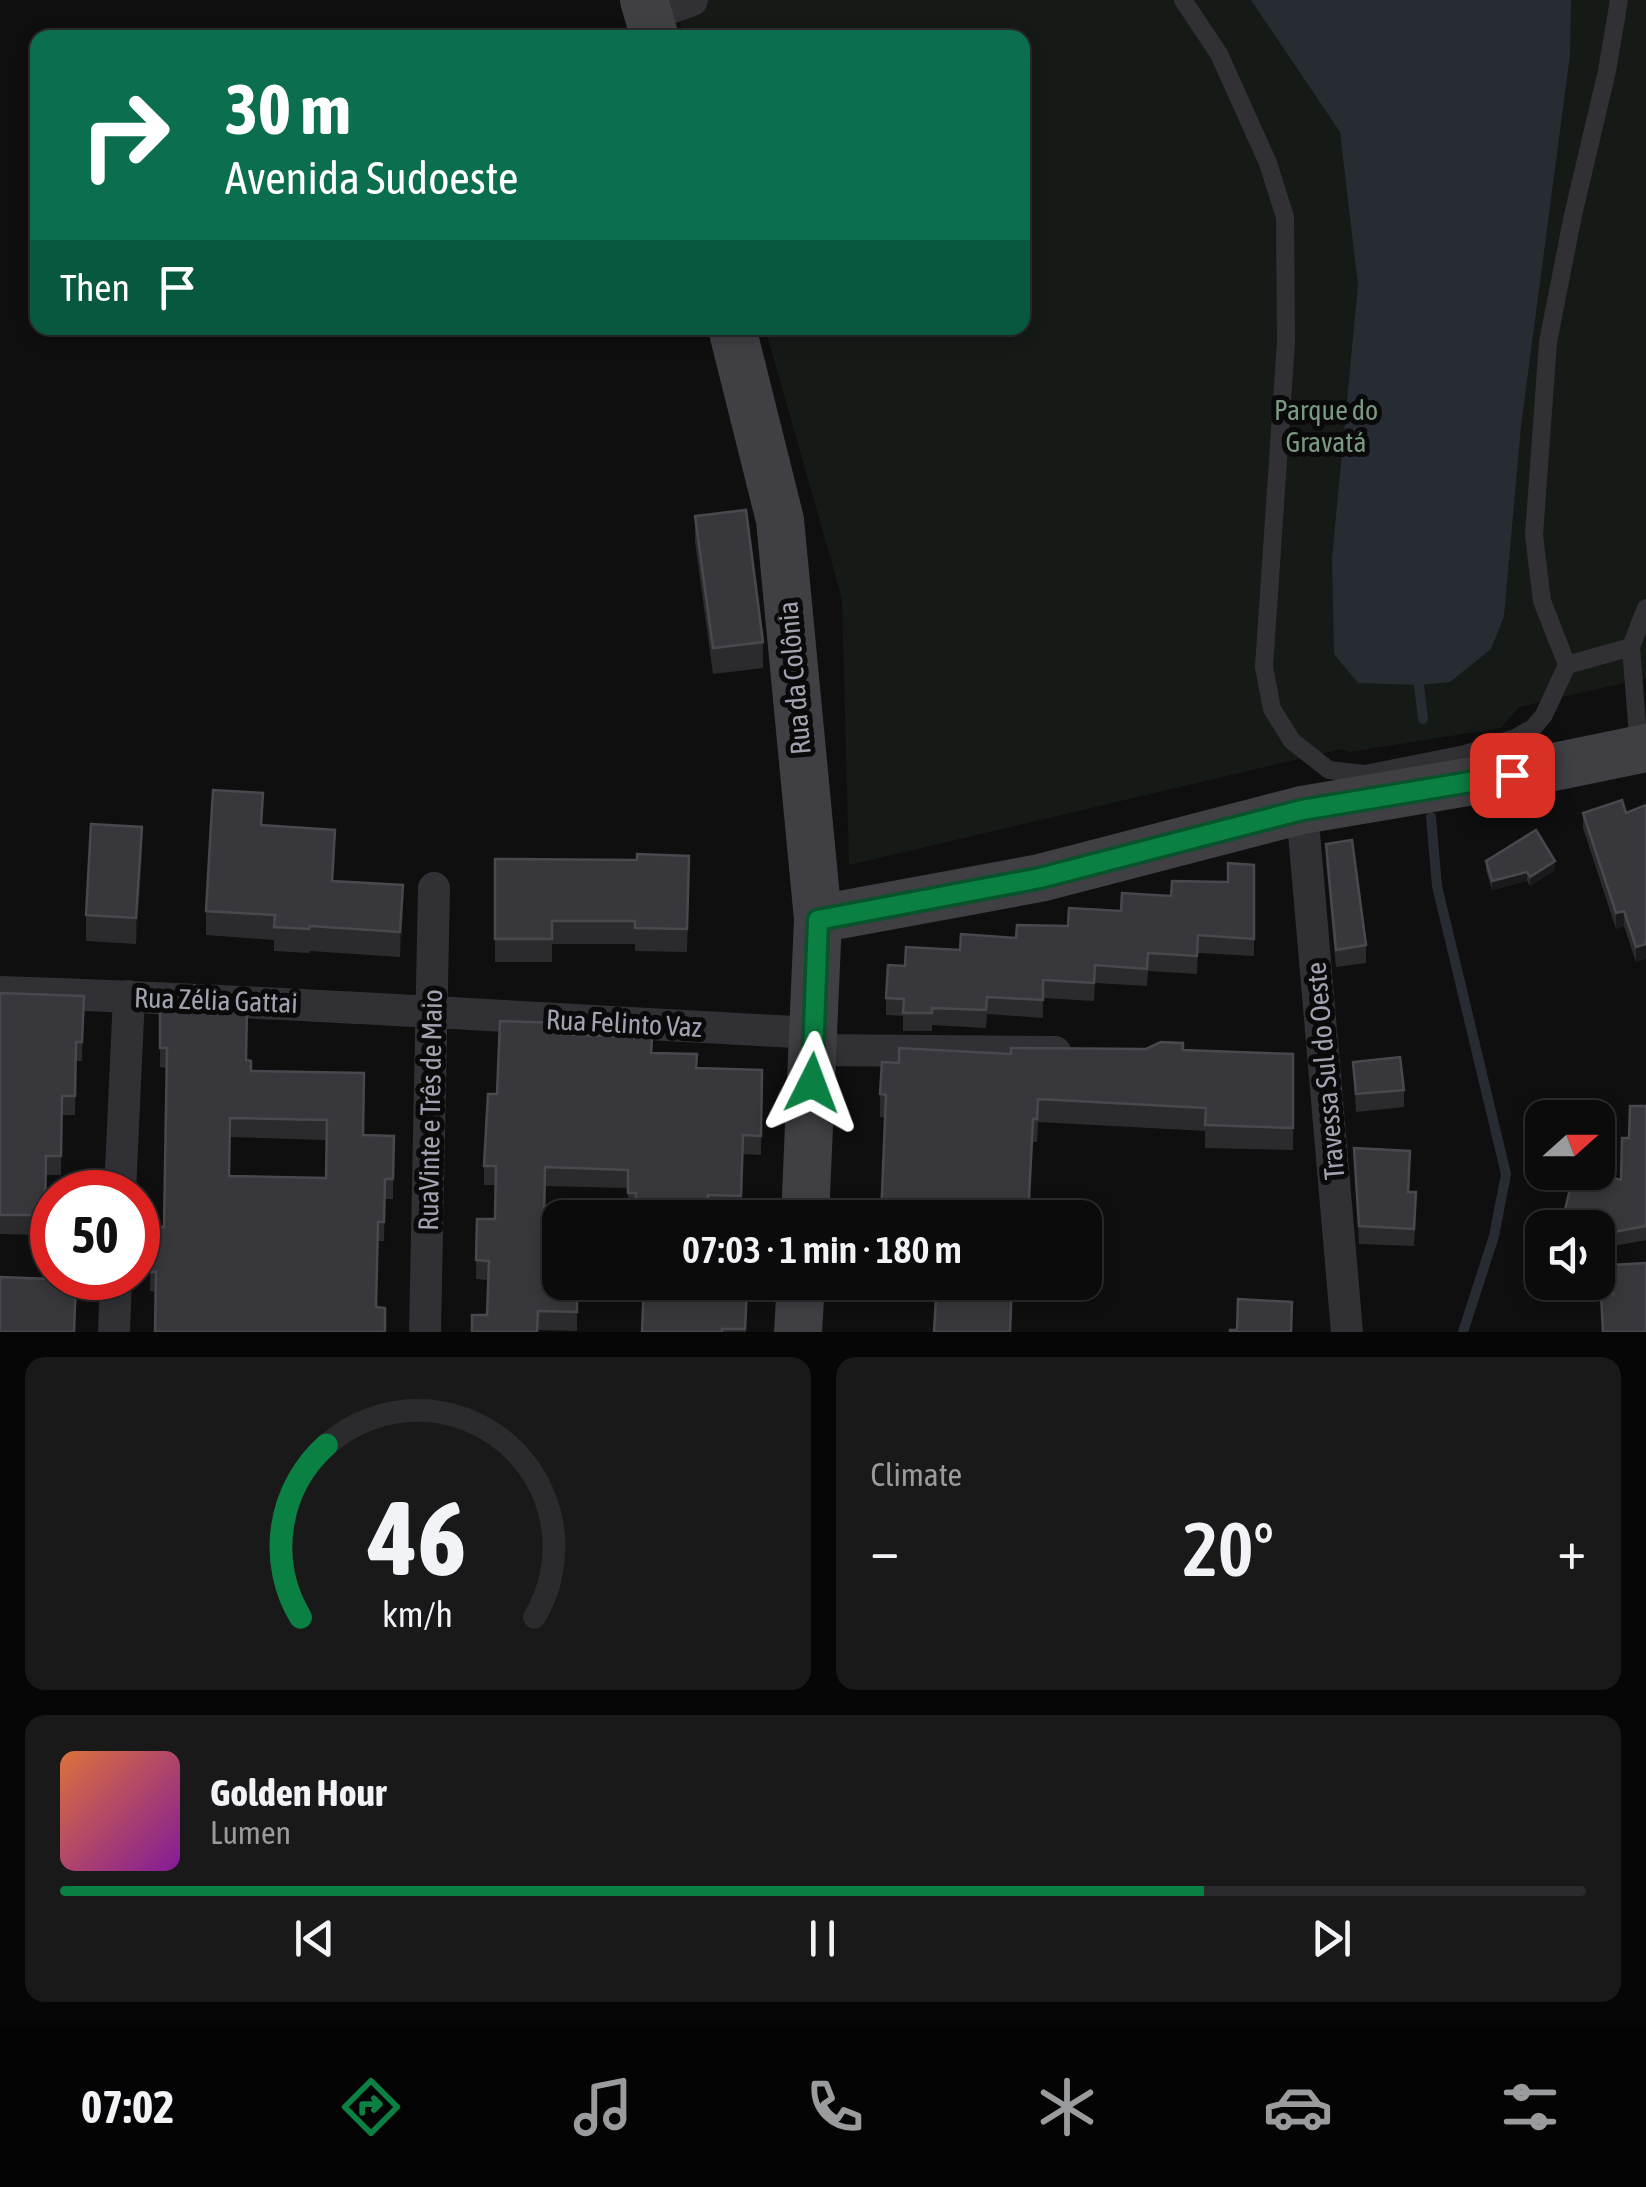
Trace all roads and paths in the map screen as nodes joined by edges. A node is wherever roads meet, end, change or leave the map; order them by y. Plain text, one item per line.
1 (1183, 0) edge
2 (1619, 0) edge
3 (734, 335) edge
4 (1646, 608) edge
5 (1631, 647) junction
6 (1567, 665) junction
7 (1643, 749) edge
8 (1302, 810) junction
9 (434, 888) dead end
10 (818, 920) junction
11 (0, 992) edge
12 (129, 996) junction
13 (432, 1013) junction
14 (815, 1042) junction
15 (1088, 1052) edge
16 (121, 1170) edge
17 (805, 1200) edge
18 (115, 1300) edge
19 (800, 1300) edge
20 (114, 1332) edge
21 (425, 1332) edge
22 (798, 1332) edge
23 (1347, 1332) edge

1 - 6 lane
2 - 6 lane
3 - 10 main road, Rua da Colônia
4 - 5 lane
5 - 6 lane
5 - 7 lane
7 - 8 main road
8 - 10 main road
8 - 23 street, Travessa Sul do Oeste
9 - 13 street, RuaVinte e Três de Maio
10 - 14 main road, Rua da Colônia
11 - 12 street, Rua Zélia Gattai
12 - 13 street, Rua Zélia Gattai
12 - 16 street
13 - 14 street, Rua Felinto Vaz
13 - 21 street, RuaVinte e Três de Maio
14 - 15 street, Rua Felinto Vaz
14 - 17 main road, Rua da Colônia
18 - 20 street
19 - 22 main road

